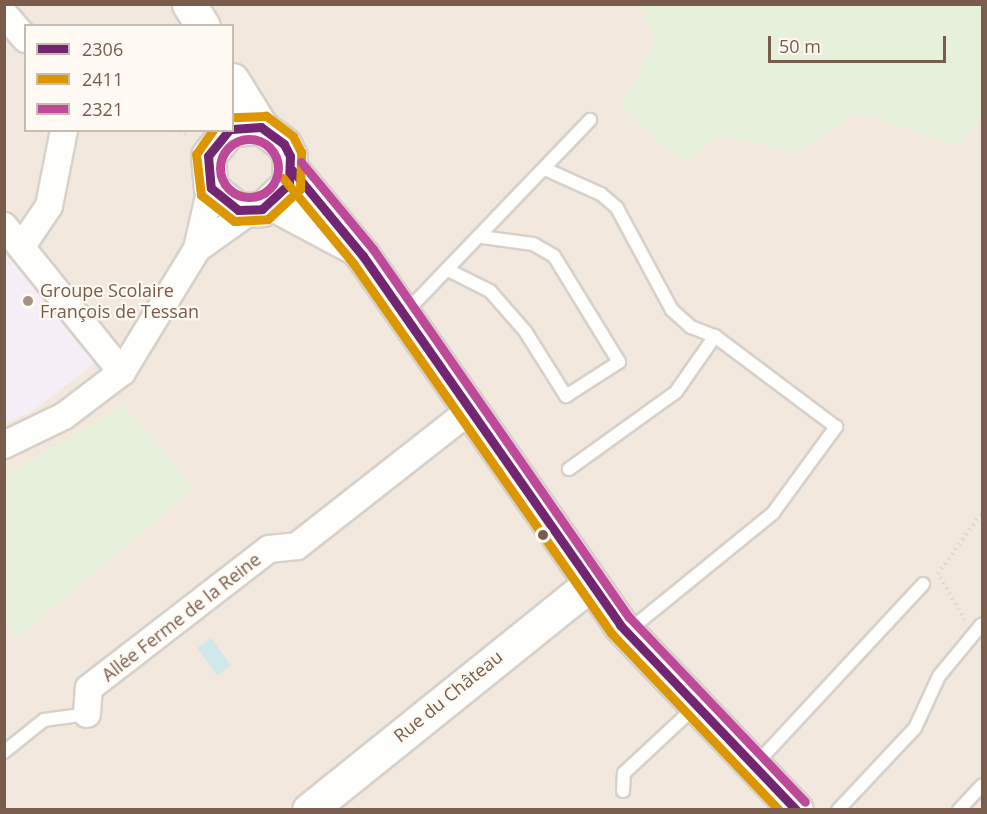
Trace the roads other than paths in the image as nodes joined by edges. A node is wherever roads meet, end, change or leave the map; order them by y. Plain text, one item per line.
1 (4, 14) edge
2 (24, 37) edge
3 (590, 120) dead end
4 (64, 132) edge
5 (225, 132) edge
6 (230, 132) edge
7 (544, 169) junction
8 (292, 170) junction
9 (211, 188) junction
10 (261, 208) junction
11 (4, 226) edge
12 (482, 237) junction
13 (22, 246) junction
14 (354, 247) junction
15 (197, 249) junction
16 (450, 272) junction
17 (403, 315) junction
18 (715, 336) junction
19 (122, 372) junction
20 (468, 412) junction
21 (4, 445) edge
22 (570, 470) dead end
23 (923, 584) dead end
24 (589, 585) junction
25 (982, 624) edge
26 (627, 632) junction
27 (696, 706) junction
28 (87, 714) joint
29 (4, 752) edge
30 (754, 766) junction
31 (982, 785) edge
32 (623, 791) dead end
33 (309, 810) edge
34 (796, 810) edge
35 (838, 810) edge
36 (959, 810) edge

1 - 2 street
3 - 7 lane
4 - 13 street
5 - 9 street
6 - 8 street
7 - 12 lane
7 - 18 lane
8 - 10 street
8 - 14 street
9 - 10 street
9 - 15 street
10 - 14 street
10 - 15 street
11 - 13 street
12 - 16 lane
12 - 16 lane
13 - 19 street
14 - 17 street
15 - 19 street
16 - 17 lane
17 - 20 street
18 - 22 lane
18 - 26 lane
19 - 21 street
20 - 24 street
20 - 28 street, Allée Ferme de la Reine
23 - 30 lane
24 - 26 street
24 - 33 street, Rue du Château
25 - 35 lane
26 - 27 street
27 - 30 street
27 - 32 lane
28 - 29 lane
30 - 34 street
31 - 36 lane

